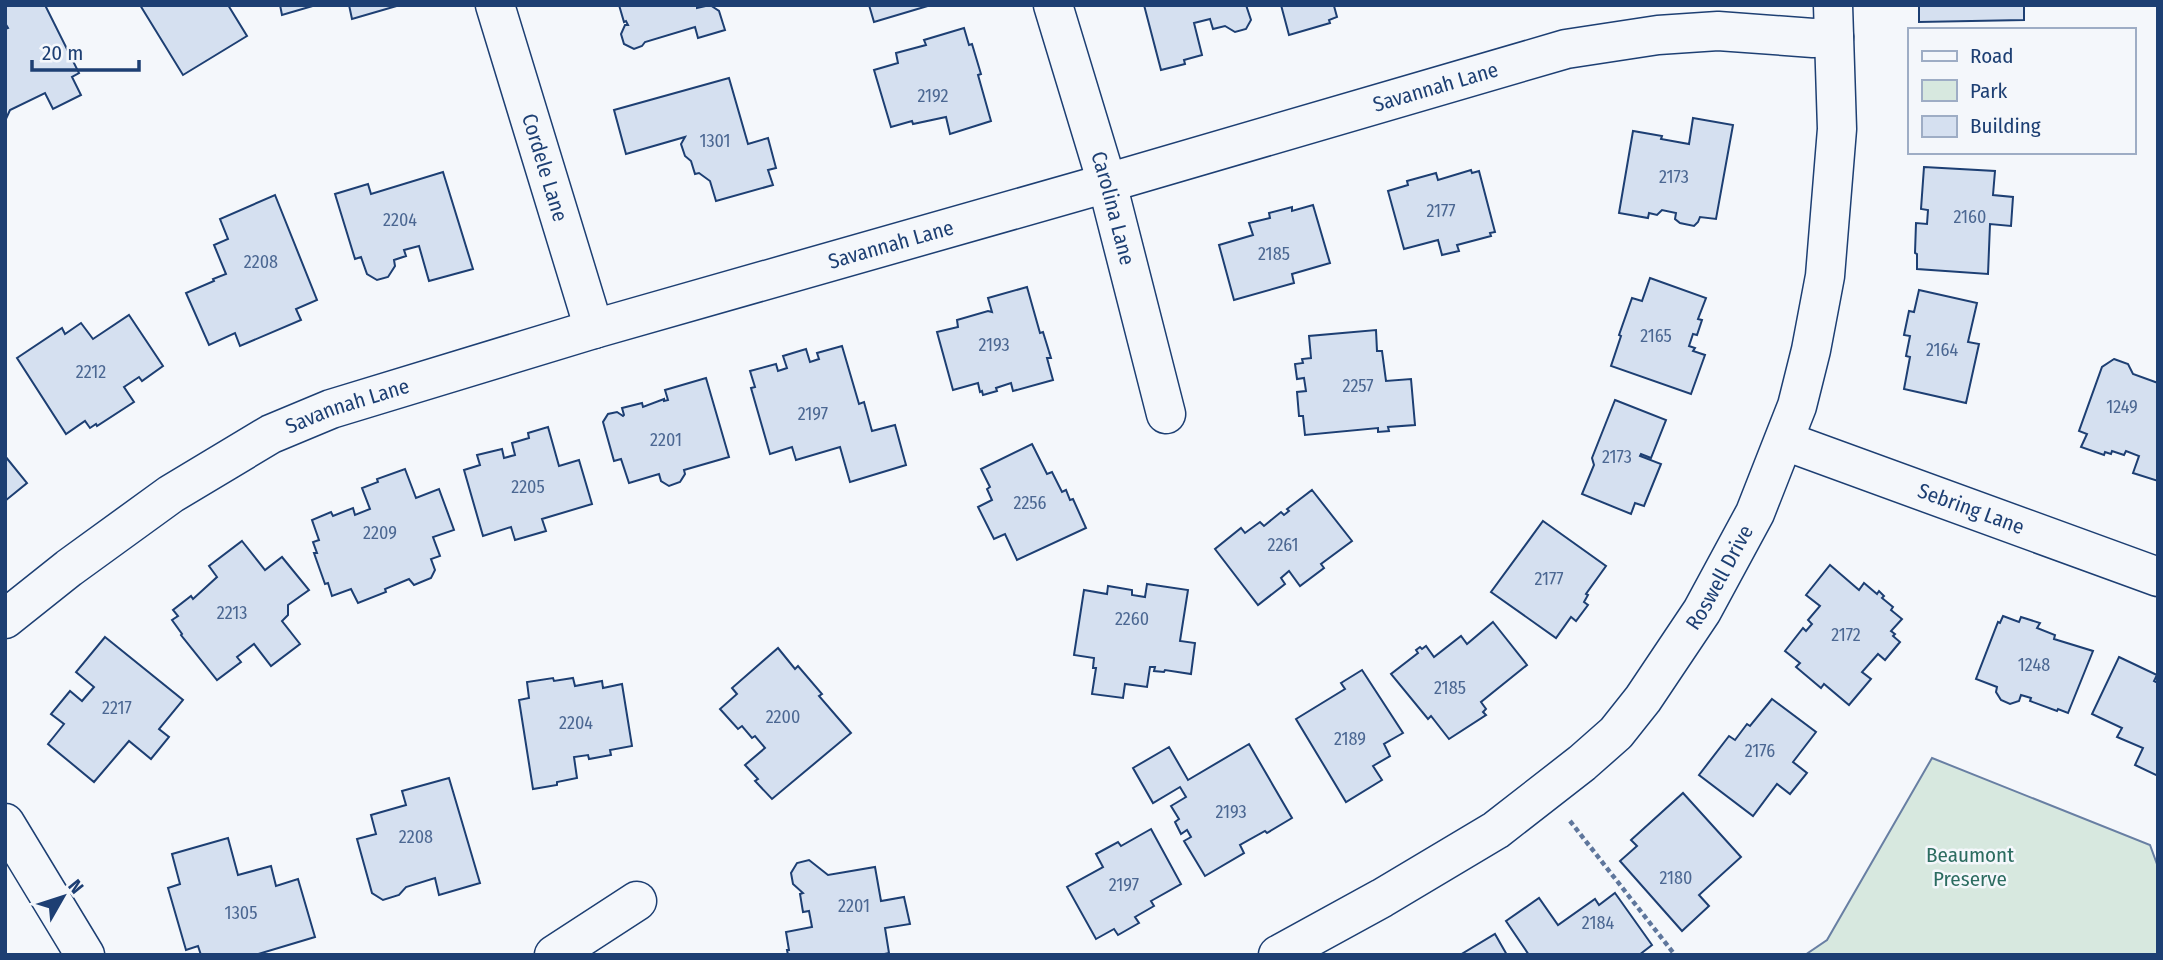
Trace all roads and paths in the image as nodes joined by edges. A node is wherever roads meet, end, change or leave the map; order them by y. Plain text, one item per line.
1 (495, 5) edge
2 (1053, 5) edge
3 (1833, 21) edge
4 (1107, 183) junction
5 (594, 329) junction
6 (1166, 414) dead end
7 (1784, 441) junction
8 (2158, 577) edge
9 (5, 619) edge
10 (1547, 790) junction
11 (5, 823) edge
12 (636, 901) dead end
13 (85, 955) edge
14 (554, 955) edge
15 (1278, 955) edge
16 (1675, 955) edge

1 - 5 street, Cordele Lane
2 - 4 street, Carolina Lane
3 - 4 street, Savannah Lane
3 - 7 street, Roswell Drive
4 - 5 street, Savannah Lane
4 - 6 street, Carolina Lane
5 - 9 street, Savannah Lane
7 - 8 street, Sebring Lane
7 - 10 street, Roswell Drive
10 - 15 street, Roswell Drive
10 - 16 path
11 - 13 street
12 - 14 street

